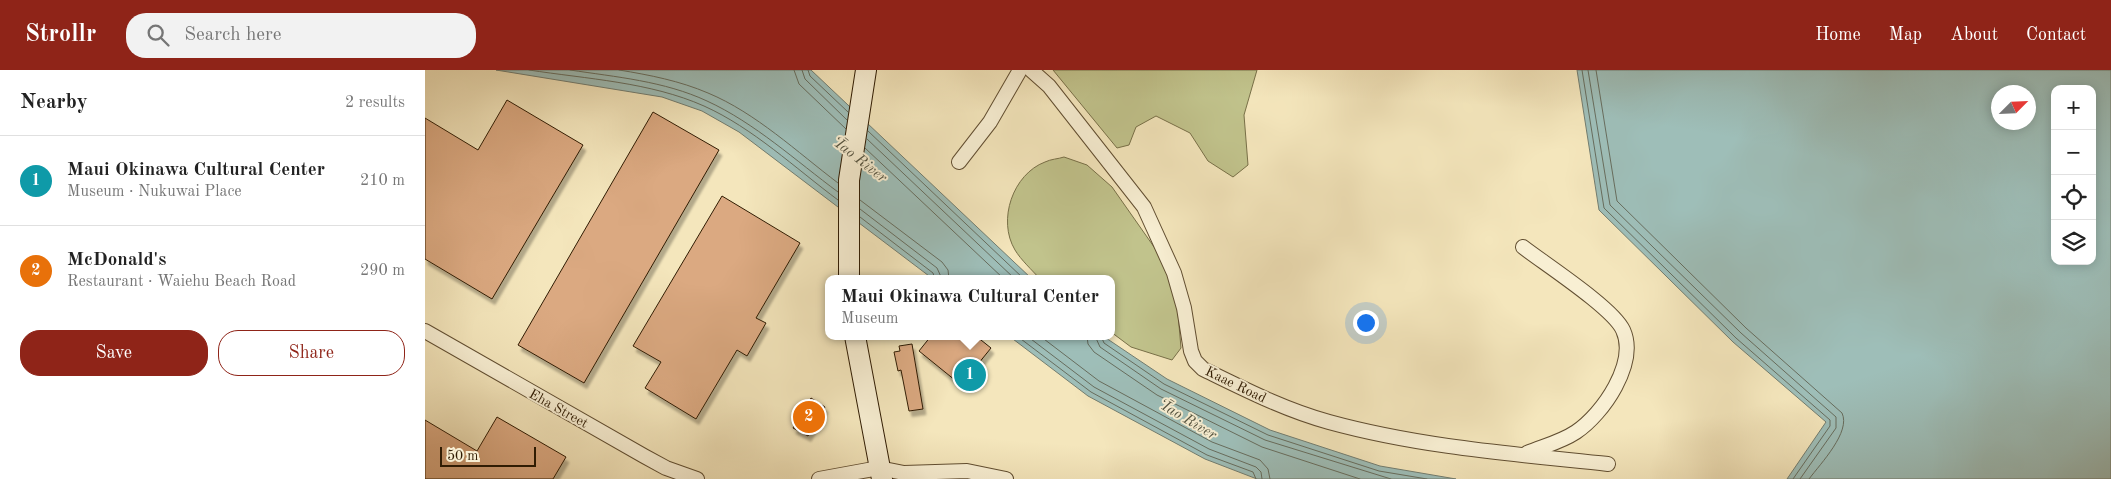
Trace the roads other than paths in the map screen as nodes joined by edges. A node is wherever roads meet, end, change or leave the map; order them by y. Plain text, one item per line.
1 (1020, 70) edge
2 (1031, 70) edge
3 (865, 80) edge
4 (959, 162) dead end
5 (1523, 247) dead end
6 (849, 275) edge
7 (425, 331) edge
8 (856, 340) edge
9 (1524, 455) junction
10 (1608, 464) dead end
11 (880, 474) edge
12 (697, 479) edge
13 (819, 479) edge
14 (1007, 479) edge

1 - 4 street
2 - 9 street, Kaae Road
3 - 6 street
5 - 9 street, Kaae Road
7 - 12 street, Eha Street
8 - 11 street
9 - 10 street, Kaae Road
11 - 13 street
11 - 14 street

